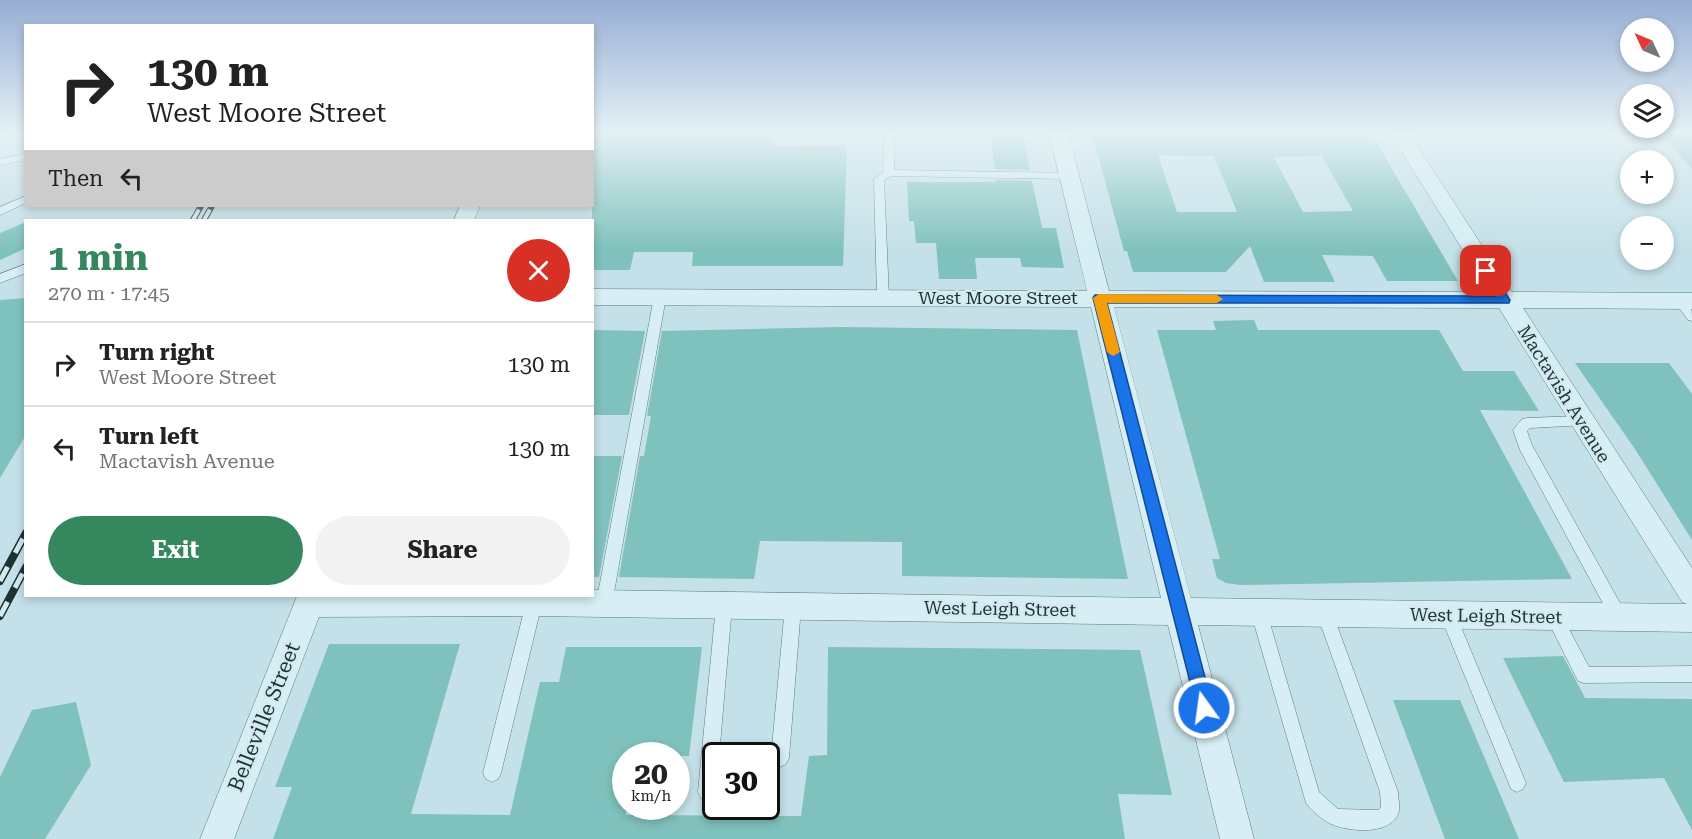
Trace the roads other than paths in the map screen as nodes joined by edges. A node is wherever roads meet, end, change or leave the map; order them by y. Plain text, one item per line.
1 (1068, 172) edge
2 (1424, 172) edge
3 (889, 173) joint
4 (1069, 176) junction
5 (24, 200) edge
6 (0, 212) edge
7 (24, 269) edge
8 (0, 279) edge
9 (594, 297) edge
10 (660, 297) junction
11 (883, 298) junction
12 (1099, 298) junction
13 (1504, 300) junction
14 (1688, 306) edge
15 (1581, 421) junction
16 (1692, 593) edge
17 (310, 600) edge
18 (534, 603) junction
19 (604, 604) junction
20 (724, 606) junction
21 (793, 607) junction
22 (1180, 612) junction
23 (1258, 613) junction
24 (1325, 614) junction
25 (1448, 615) junction
26 (1554, 617) junction
27 (1619, 617) junction
28 (1692, 618) edge
29 (1692, 674) edge
30 (711, 742) edge
31 (780, 758) dead end
32 (492, 773) dead end
33 (1517, 783) dead end
34 (217, 839) edge
35 (1237, 839) edge

1 - 4 street
2 - 13 street, Mactavish Avenue
3 - 4 lane
3 - 11 lane
4 - 12 street
5 - 6 lane
7 - 8 lane
9 - 10 street, West Moore Street
10 - 11 street, West Moore Street
10 - 19 lane
11 - 12 street, West Moore Street
12 - 13 street, West Moore Street
12 - 22 street
13 - 14 street, West Moore Street
13 - 15 street, Mactavish Avenue
15 - 16 street, Mactavish Avenue
15 - 27 lane
17 - 18 street, West Leigh Street
17 - 34 street, Belleville Street
18 - 19 street, West Leigh Street
18 - 32 lane
19 - 20 street, West Leigh Street
20 - 21 street, West Leigh Street
20 - 30 lane
21 - 22 street, West Leigh Street
21 - 31 lane
22 - 23 street, West Leigh Street
22 - 35 street
23 - 24 street, West Leigh Street
23 - 24 lane
24 - 25 street, West Leigh Street
25 - 26 street, West Leigh Street
25 - 33 lane
26 - 27 street, West Leigh Street
26 - 29 lane
27 - 28 street, West Leigh Street

